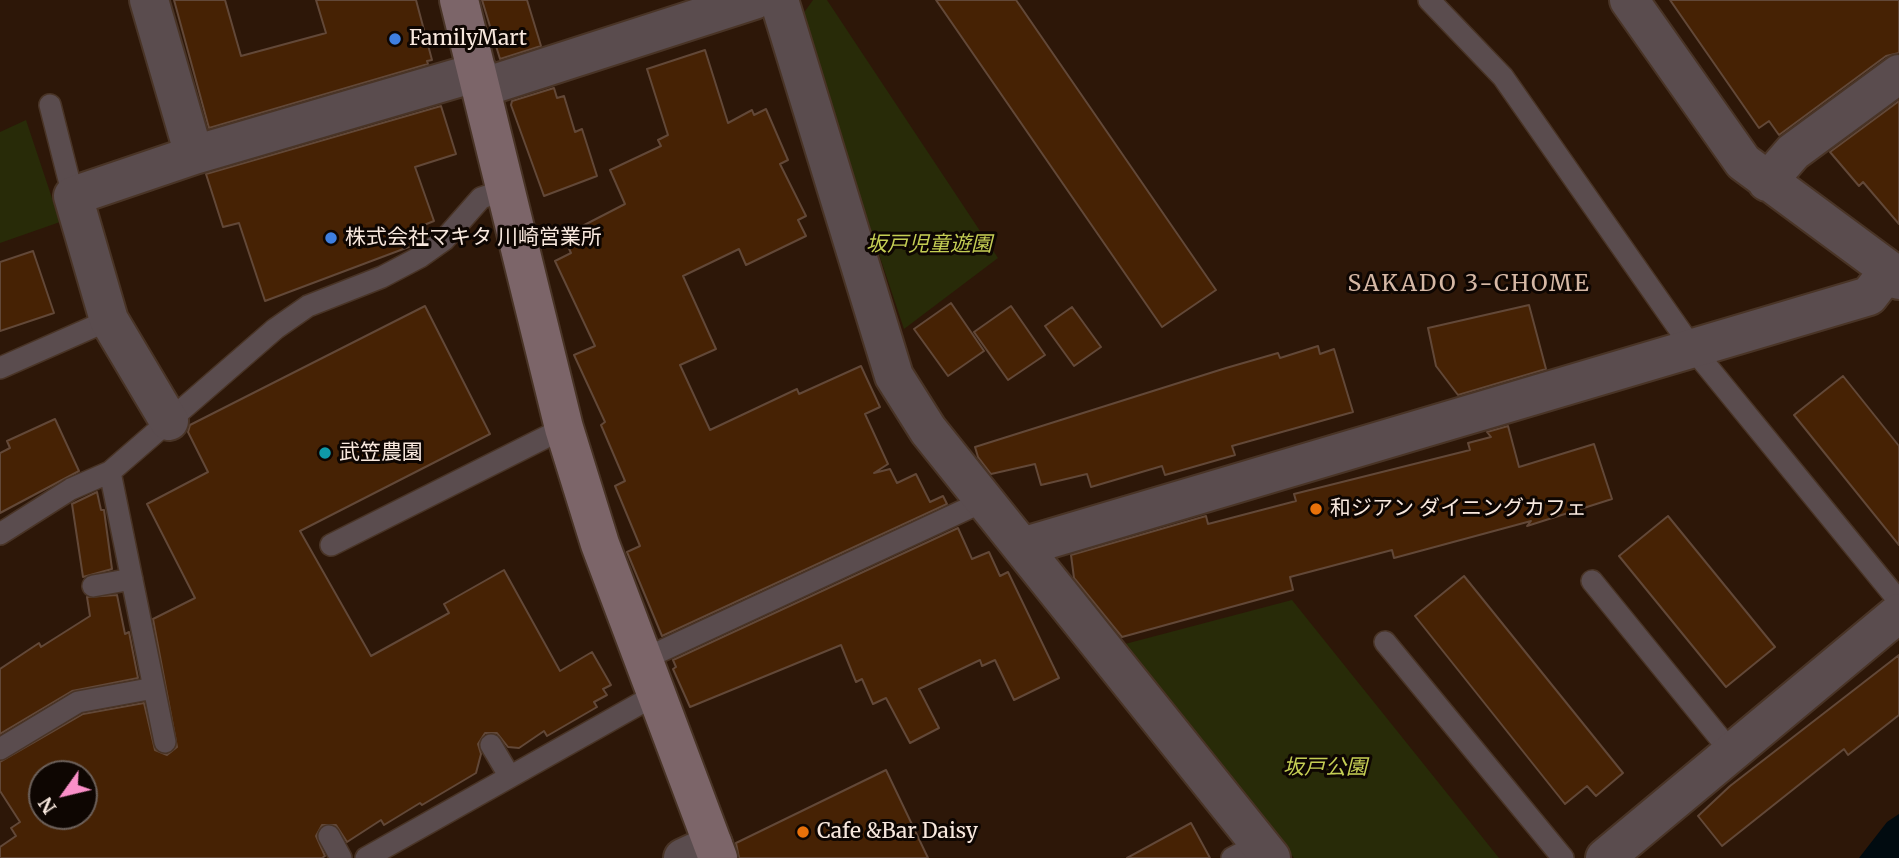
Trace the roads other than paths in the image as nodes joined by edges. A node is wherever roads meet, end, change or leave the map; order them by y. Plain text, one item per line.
1 (149, 0) edge
2 (459, 0) edge
3 (754, 0) edge
4 (779, 0) edge
5 (1429, 0) edge
6 (1629, 0) edge
7 (1899, 74) edge
8 (480, 80) junction
9 (50, 105) dead end
10 (194, 155) junction
11 (1767, 182) junction
12 (508, 189) junction
13 (73, 196) junction
14 (1894, 275) edge
15 (109, 320) junction
16 (1693, 349) junction
17 (0, 368) edge
18 (169, 421) junction
19 (565, 428) junction
20 (110, 472) junction
21 (984, 501) junction
22 (0, 534) edge
23 (331, 545) dead end
24 (1022, 547) junction
25 (132, 579) junction
26 (1592, 581) dead end
27 (93, 586) dead end
28 (1899, 601) edge
29 (1899, 612) edge
30 (1385, 642) dead end
31 (650, 676) junction
32 (154, 688) junction
33 (165, 741) dead end
34 (491, 745) dead end
35 (0, 749) edge
36 (1732, 753) junction
37 (510, 777) junction
38 (329, 836) dead end
39 (705, 853) edge
40 (1254, 853) edge
41 (341, 858) edge
42 (366, 858) edge
43 (1563, 858) edge
44 (1605, 858) edge

1 - 10 street
2 - 8 street
3 - 8 street
4 - 21 street
5 - 16 lane
6 - 11 street
7 - 11 street
8 - 10 street
8 - 12 street
9 - 13 lane
10 - 13 street
11 - 14 street
12 - 18 lane
12 - 19 street
13 - 15 street
14 - 16 street
15 - 17 lane
15 - 18 street
16 - 24 street
16 - 28 lane
18 - 20 lane
19 - 23 lane
19 - 31 street
20 - 22 lane
20 - 25 lane
21 - 24 street
21 - 31 lane
24 - 40 street
25 - 27 lane
25 - 32 lane
26 - 36 lane
29 - 36 street
30 - 43 lane
31 - 37 lane
31 - 39 street
32 - 33 lane
32 - 35 lane
34 - 37 lane
36 - 44 street
37 - 42 lane
38 - 41 lane

